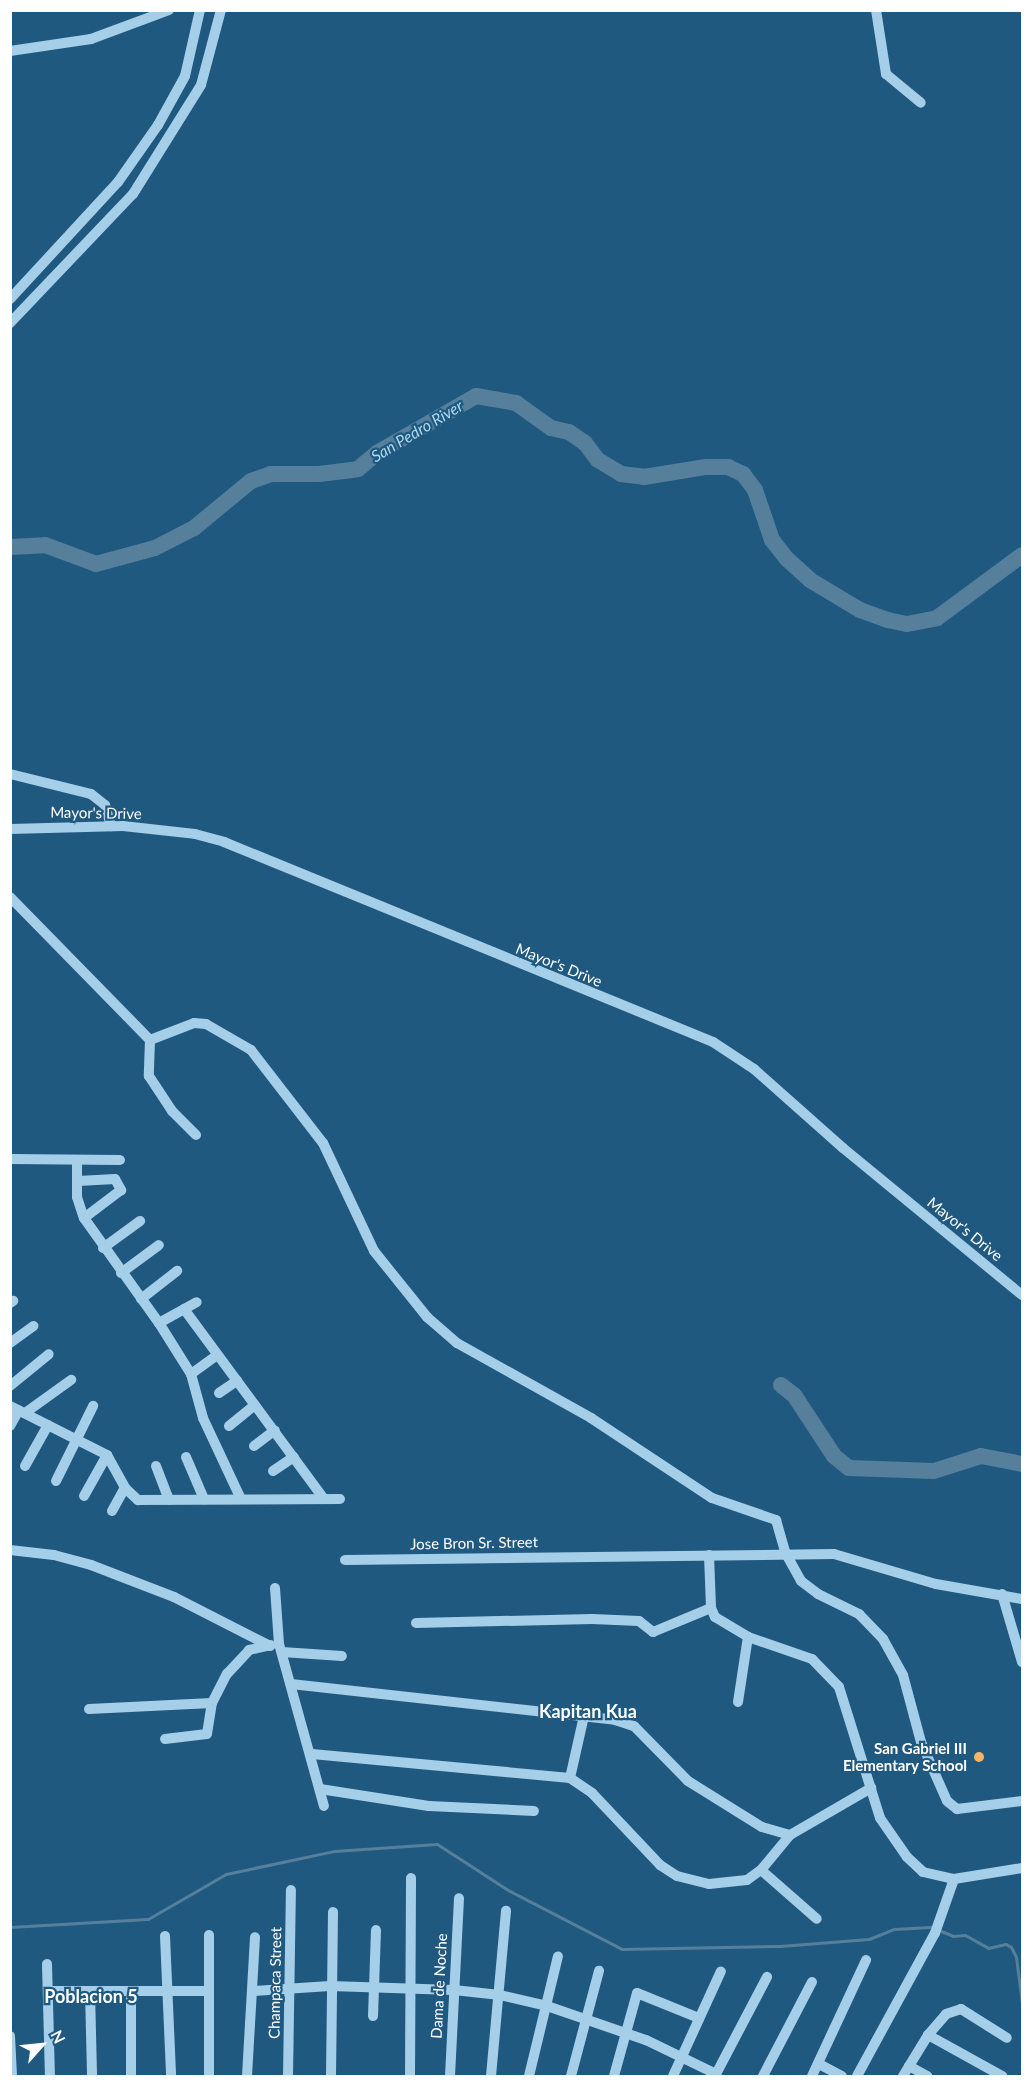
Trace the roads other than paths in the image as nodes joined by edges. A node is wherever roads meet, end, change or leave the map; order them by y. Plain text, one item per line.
1 (169, 10) edge
2 (200, 10) edge
3 (221, 10) edge
4 (876, 10) edge
5 (10, 51) edge
6 (921, 103) dead end
7 (10, 299) edge
8 (10, 323) edge
9 (10, 774) edge
10 (111, 826) junction
11 (10, 829) edge
12 (10, 897) edge
13 (150, 1040) junction
14 (196, 1135) dead end
15 (10, 1159) edge
16 (120, 1160) dead end
17 (77, 1161) junction
18 (78, 1181) junction
19 (84, 1218) junction
20 (140, 1221) dead end
21 (159, 1245) dead end
22 (103, 1248) junction
23 (177, 1271) dead end
24 (122, 1273) junction
25 (1023, 1295) edge
26 (141, 1299) junction
27 (197, 1302) dead end
28 (184, 1309) junction
29 (159, 1323) junction
30 (33, 1326) dead end
31 (10, 1343) edge
32 (49, 1354) dead end
33 (217, 1355) junction
34 (191, 1374) junction
35 (71, 1380) dead end
36 (237, 1381) junction
37 (10, 1386) edge
38 (219, 1393) dead end
39 (255, 1405) junction
40 (93, 1406) dead end
41 (18, 1410) edge
42 (48, 1425) junction
43 (10, 1426) edge
44 (229, 1426) dead end
45 (275, 1430) junction
46 (76, 1440) junction
47 (254, 1446) dead end
48 (107, 1455) junction
49 (294, 1456) junction
50 (186, 1457) dead end
51 (25, 1466) dead end
52 (156, 1466) dead end
53 (273, 1471) dead end
54 (56, 1481) dead end
55 (125, 1488) junction
56 (84, 1497) dead end
57 (204, 1499) junction
58 (241, 1499) junction
59 (324, 1499) junction
60 (340, 1499) dead end
61 (169, 1500) junction
62 (112, 1512) dead end
63 (10, 1550) edge
64 (785, 1552) junction
65 (709, 1555) junction
66 (345, 1560) dead end
67 (275, 1588) dead end
68 (1002, 1594) junction
69 (1023, 1599) edge
70 (711, 1608) junction
71 (416, 1623) dead end
72 (748, 1637) junction
73 (277, 1647) junction
74 (342, 1656) dead end
75 (1023, 1662) edge
76 (291, 1684) junction
77 (738, 1702) dead end
78 (212, 1703) junction
79 (89, 1709) dead end
80 (584, 1716) junction
81 (165, 1739) dead end
82 (312, 1754) junction
83 (570, 1778) junction
84 (871, 1788) junction
85 (320, 1789) junction
86 (1023, 1801) edge
87 (324, 1806) dead end
88 (534, 1810) dead end
89 (790, 1835) junction
90 (1023, 1868) edge
91 (761, 1870) junction
92 (411, 1878) dead end
93 (954, 1879) junction
94 (291, 1890) dead end
95 (459, 1898) dead end
96 (506, 1911) dead end
97 (333, 1912) dead end
98 (818, 1919) dead end
99 (376, 1930) dead end
100 (209, 1935) dead end
101 (165, 1936) dead end
102 (255, 1937) dead end
103 (558, 1956) dead end
104 (866, 1960) dead end
105 (47, 1964) dead end
106 (599, 1971) dead end
107 (721, 1971) dead end
108 (767, 1977) dead end
109 (812, 1982) dead end
110 (330, 1986) junction
111 (290, 1989) junction
112 (374, 1989) junction
113 (454, 1989) junction
114 (168, 1990) junction
115 (253, 1990) junction
116 (410, 1990) junction
117 (49, 1991) junction
118 (209, 1991) junction
119 (90, 1992) junction
120 (131, 1993) junction
121 (500, 1995) junction
122 (547, 2006) junction
123 (373, 2016) dead end
124 (584, 2018) junction
125 (699, 2018) junction
126 (628, 2034) junction
127 (928, 2035) junction
128 (10, 2036) edge
129 (1007, 2038) dead end
130 (682, 2058) junction
131 (819, 2064) junction
132 (909, 2066) junction
133 (716, 2075) edge
134 (12, 2076) edge
135 (50, 2076) edge
136 (92, 2076) edge
137 (131, 2076) edge
138 (171, 2076) edge
139 (209, 2076) edge
140 (247, 2076) edge
141 (288, 2076) edge
142 (331, 2076) edge
143 (410, 2076) edge
144 (450, 2076) edge
145 (492, 2076) edge
146 (530, 2076) edge
147 (571, 2076) edge
148 (614, 2076) edge
149 (672, 2076) edge
150 (763, 2076) edge
151 (812, 2076) edge
152 (842, 2076) edge
153 (857, 2076) edge
154 (903, 2076) edge
155 (927, 2076) edge
156 (1002, 2076) edge

1 - 5 street
2 - 7 street
3 - 8 street
4 - 6 street
9 - 10 street
10 - 11 street, Mayor's Drive
10 - 25 street, Mayor's Drive
12 - 13 street
13 - 14 street
13 - 64 street
15 - 17 street
16 - 17 street
17 - 18 street
18 - 19 street
18 - 19 street
19 - 22 street
20 - 22 street
21 - 24 street
22 - 24 street
23 - 26 street
24 - 26 street
26 - 29 street
27 - 28 street
28 - 29 street
28 - 33 street
29 - 34 street
30 - 31 street
32 - 37 street
33 - 34 street
33 - 36 street
34 - 58 street
35 - 41 street
36 - 38 street
36 - 39 street
39 - 44 street
39 - 45 street
40 - 46 street
41 - 42 street
41 - 43 street
42 - 46 street
42 - 51 street
45 - 47 street
45 - 49 street
46 - 48 street
46 - 54 street
48 - 55 street
48 - 56 street
49 - 53 street
49 - 59 street
50 - 57 street
52 - 61 street
55 - 61 street
55 - 62 street
57 - 58 street
57 - 61 street
58 - 59 street
59 - 60 street
63 - 73 street
64 - 65 street, Jose Bron Sr. Street
64 - 68 street, Jose Bron Sr. Street
64 - 86 street
65 - 66 street, Jose Bron Sr. Street
65 - 70 street
67 - 73 street
68 - 69 street, Jose Bron Sr. Street
68 - 75 street
70 - 71 street
70 - 72 street
72 - 77 street
72 - 84 street
73 - 74 street
73 - 76 street
73 - 78 street
76 - 80 street
76 - 82 street
78 - 79 street
78 - 81 street
80 - 83 street
80 - 89 street
82 - 83 street
82 - 85 street
83 - 91 street
84 - 89 street
84 - 93 street
85 - 87 street
85 - 88 street
89 - 91 street
90 - 93 street
91 - 98 street
92 - 116 street
93 - 153 street
94 - 111 street, Champaca Street
95 - 113 street, Dama de Noche
96 - 121 street
97 - 110 street
99 - 112 street
100 - 118 street
101 - 114 street
102 - 115 street
103 - 122 street
104 - 131 street
105 - 117 street
106 - 124 street
107 - 125 street
108 - 133 street
109 - 150 street
110 - 111 street
110 - 112 street
110 - 142 street
111 - 115 street
111 - 141 street, Champaca Street
112 - 116 street
112 - 123 street
113 - 116 street
113 - 121 street
113 - 144 street, Dama de Noche
114 - 118 street
114 - 120 street
114 - 138 street
115 - 140 street
116 - 143 street
117 - 119 street
117 - 135 street
118 - 139 street
119 - 120 street
119 - 136 street
120 - 137 street
121 - 122 street
121 - 145 street
122 - 124 street
122 - 146 street
124 - 126 street
124 - 147 street
125 - 126 street
125 - 130 street
126 - 130 street
126 - 148 street
127 - 129 street
127 - 132 street
127 - 156 street
128 - 134 street
130 - 133 street
130 - 149 street
131 - 151 street
131 - 152 street
132 - 154 street
132 - 155 street

